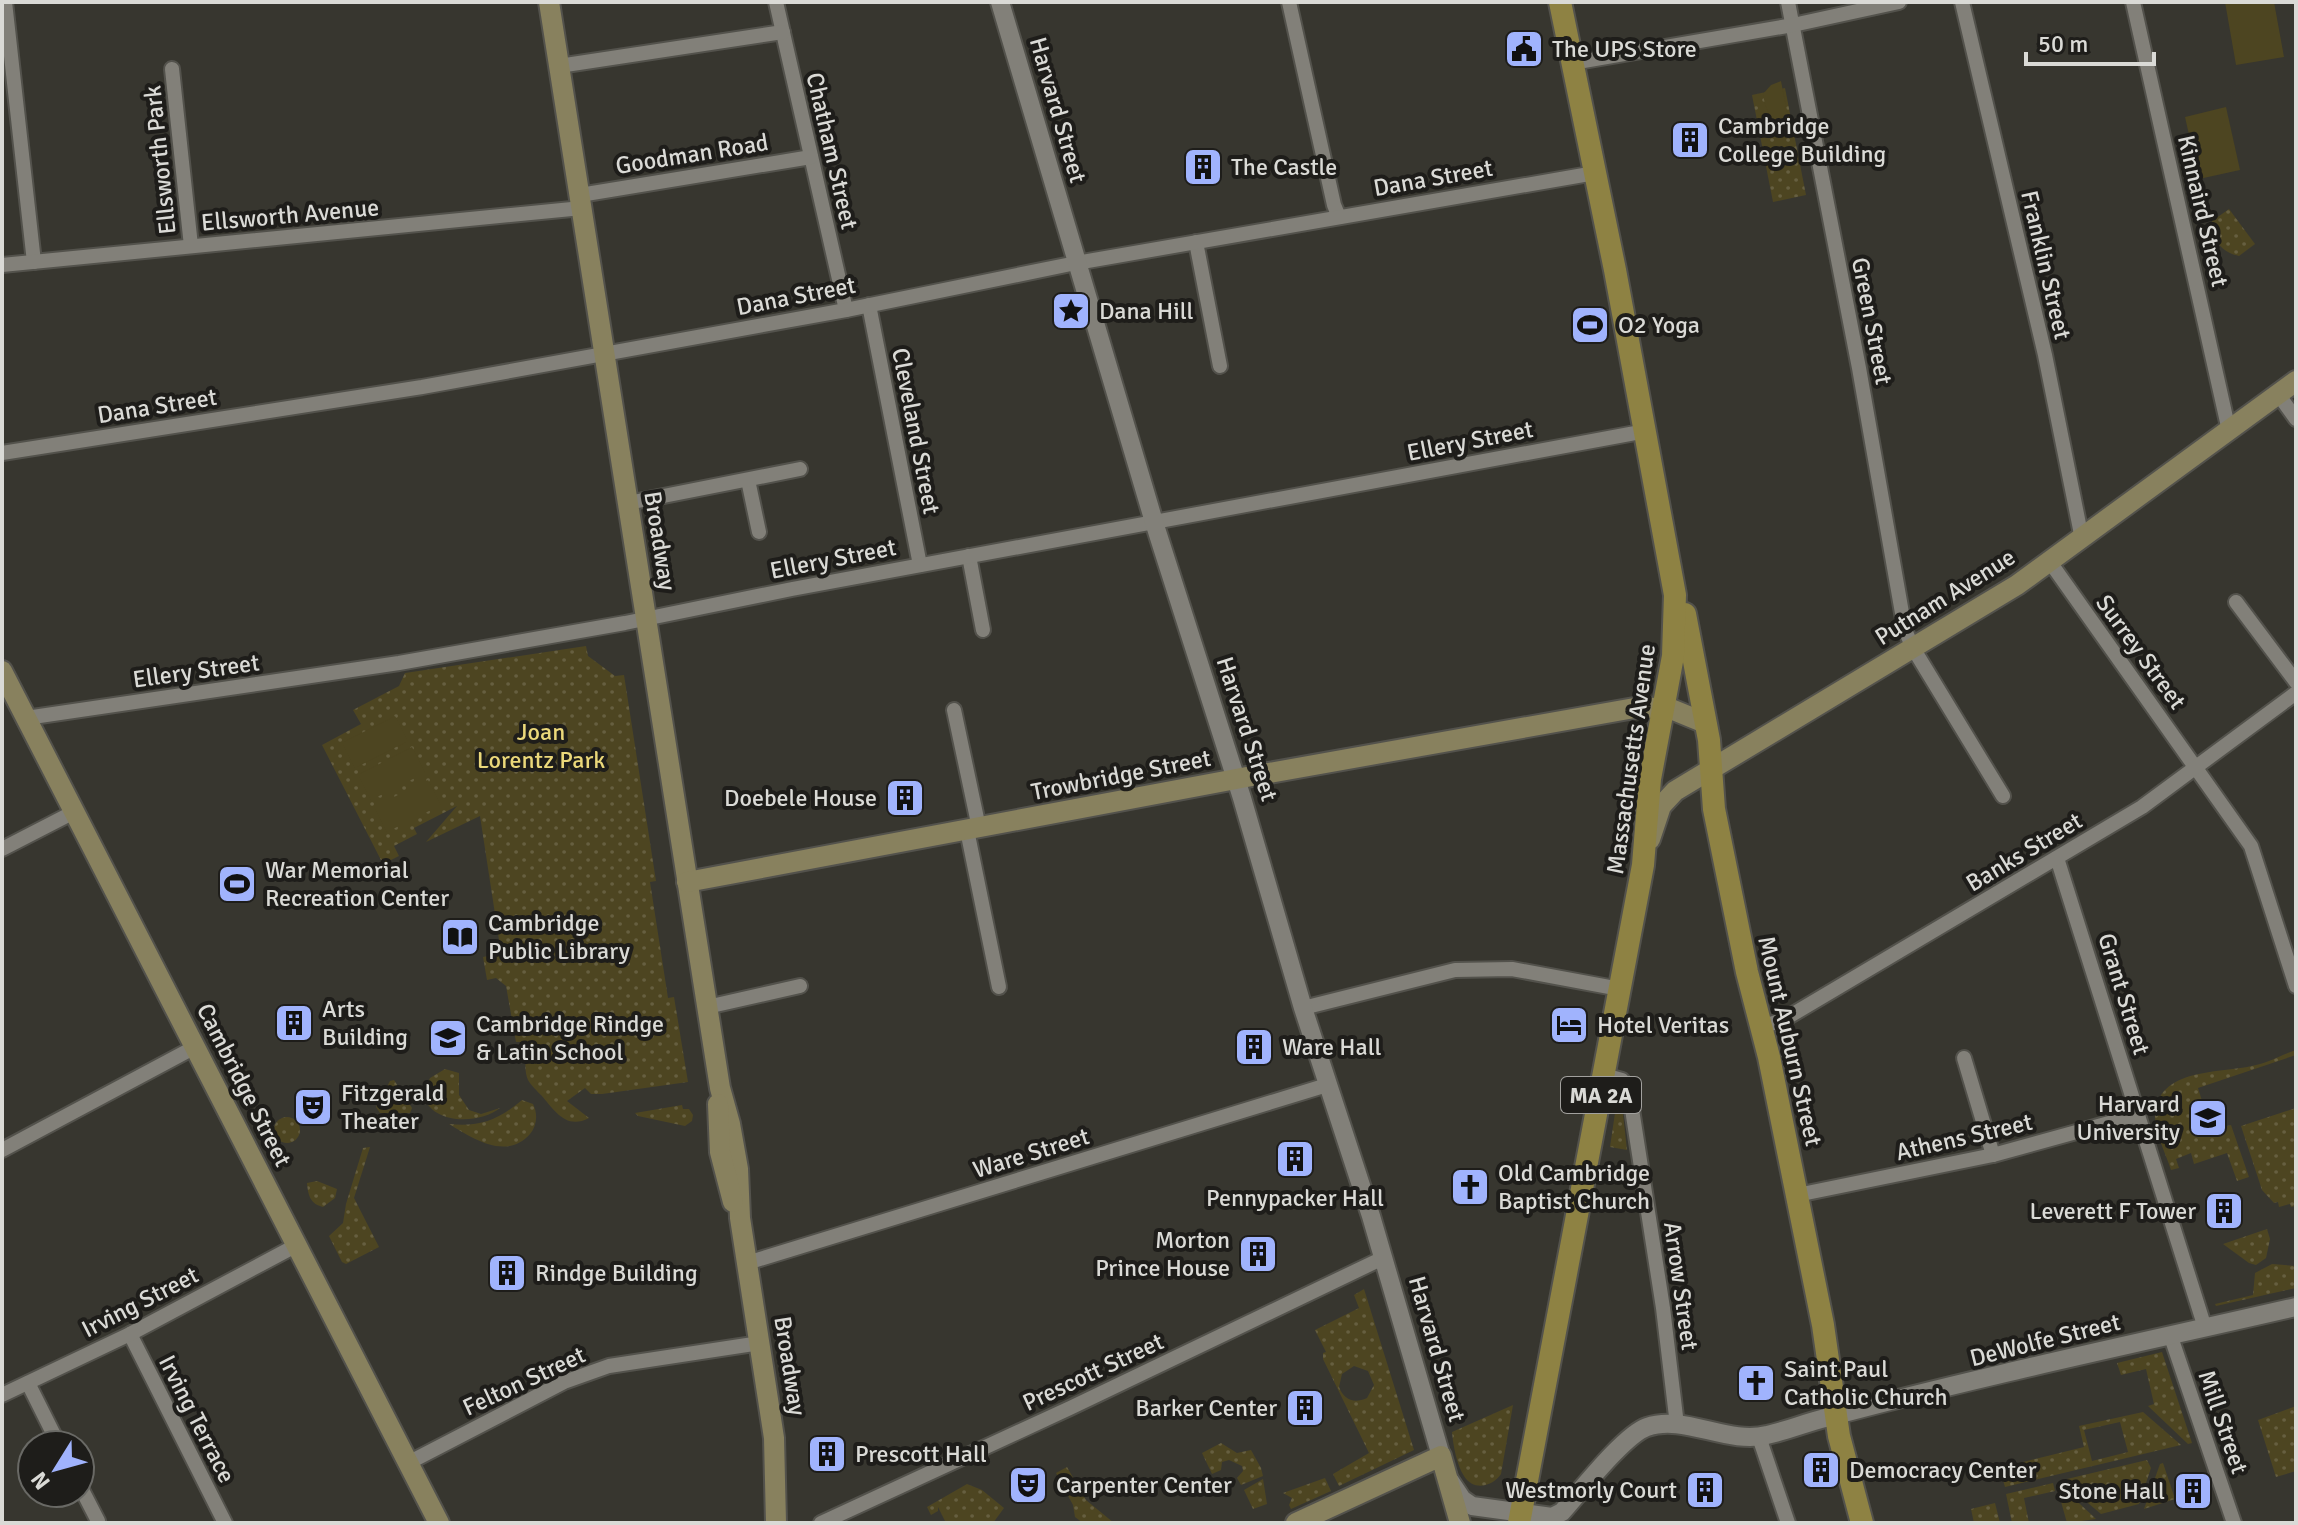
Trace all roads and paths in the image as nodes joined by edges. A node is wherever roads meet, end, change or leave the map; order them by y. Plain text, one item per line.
1 (5, 2) edge
2 (549, 2) edge
3 (776, 2) edge
4 (1000, 2) edge
5 (1289, 2) edge
6 (1560, 2) edge
7 (1788, 2) edge
8 (1899, 2) edge
9 (1962, 2) edge
10 (2133, 2) edge
11 (1793, 25) junction
12 (783, 32) junction
13 (1572, 63) junction
14 (559, 66) junction
15 (172, 69) dead end
16 (811, 157) junction
17 (1595, 173) junction
18 (581, 201) junction
19 (1339, 217) junction
20 (1196, 242) junction
21 (191, 246) junction
22 (34, 262) junction
23 (1076, 263) junction
24 (2, 265) edge
25 (869, 305) junction
26 (846, 310) junction
27 (605, 354) junction
28 (1220, 366) dead end
29 (2296, 381) edge
30 (2278, 394) junction
31 (2296, 419) edge
32 (1646, 431) junction
33 (2229, 431) junction
34 (2, 453) edge
35 (800, 469) dead end
36 (748, 480) junction
37 (628, 503) junction
38 (1154, 522) junction
39 (759, 532) dead end
40 (2082, 539) junction
41 (969, 556) junction
42 (2050, 562) junction
43 (920, 565) junction
44 (1672, 571) junction
45 (2236, 602) dead end
46 (646, 619) junction
47 (983, 630) dead end
48 (1913, 648) junction
49 (2, 671) edge
50 (2296, 682) edge
51 (2296, 693) edge
52 (1663, 707) junction
53 (954, 710) dead end
54 (26, 718) junction
55 (1705, 723) junction
56 (2197, 767) junction
57 (1710, 769) junction
58 (1236, 779) junction
59 (2003, 796) dead end
60 (74, 812) junction
61 (973, 829) junction
62 (2, 849) edge
63 (2057, 858) junction
64 (1643, 865) junction
65 (687, 882) junction
66 (800, 986) dead end
67 (2296, 986) edge
68 (999, 987) dead end
69 (1620, 989) junction
70 (707, 1007) junction
71 (1303, 1008) junction
72 (1761, 1027) junction
73 (195, 1047) junction
74 (1964, 1058) dead end
75 (1604, 1075) junction
76 (1327, 1085) junction
77 (2138, 1115) junction
78 (2, 1150) edge
79 (1993, 1155) junction
80 (1797, 1195) junction
81 (297, 1245) junction
82 (1383, 1258) junction
83 (747, 1263) junction
84 (2296, 1307) edge
85 (2205, 1328) junction
86 (130, 1334) junction
87 (2170, 1334) junction
88 (760, 1343) junction
89 (28, 1383) junction
90 (2, 1395) edge
91 (1837, 1415) junction
92 (1677, 1425) junction
93 (51, 1429) edge
94 (1759, 1437) junction
95 (408, 1463) junction
96 (1443, 1464) junction
97 (92, 1509) edge
98 (1520, 1518) edge
99 (98, 1521) dead end
100 (225, 1523) edge
101 (439, 1523) edge
102 (776, 1523) edge
103 (821, 1523) edge
104 (1296, 1523) edge
105 (1460, 1523) edge
106 (1788, 1523) edge
107 (1862, 1523) edge
108 (2234, 1523) edge

1 - 22 street
2 - 14 main road, Broadway
3 - 12 street, Chatham Street
4 - 23 street, Harvard Street
5 - 19 street
6 - 13 main road, Massachusetts Avenue / MA 2A
7 - 11 street, Green Street
8 - 11 street
9 - 40 street, Franklin Street
10 - 33 street, Kinnaird Street
11 - 13 street
11 - 48 street, Green Street
12 - 14 street
12 - 16 street, Chatham Street
13 - 17 main road, Massachusetts Avenue / MA 2A
14 - 18 main road, Broadway
15 - 21 street, Ellsworth Park
16 - 18 street, Goodman Road
16 - 26 street, Chatham Street
17 - 19 street, Dana Street
17 - 32 main road, Massachusetts Avenue / MA 2A
18 - 21 street, Ellsworth Avenue
18 - 27 main road, Broadway
19 - 20 street, Dana Street
20 - 23 street, Dana Street
20 - 28 street
21 - 22 street, Ellsworth Avenue
22 - 24 street, Ellsworth Avenue
23 - 25 street, Dana Street
23 - 38 street, Harvard Street
25 - 26 street, Dana Street
25 - 43 street, Cleveland Street
26 - 27 street, Dana Street
27 - 34 street, Dana Street
27 - 37 main road, Broadway
29 - 30 main road, Putnam Avenue
30 - 31 street
30 - 33 main road, Putnam Avenue
32 - 38 street, Ellery Street
32 - 44 main road, Massachusetts Avenue / MA 2A
33 - 40 main road, Putnam Avenue
35 - 36 street
36 - 37 street
36 - 39 street
37 - 46 main road, Broadway
38 - 41 street, Ellery Street
38 - 58 street, Harvard Street
40 - 42 main road, Putnam Avenue
41 - 43 street, Ellery Street
41 - 47 street
42 - 48 main road, Putnam Avenue
42 - 56 street, Surrey Street
43 - 46 street, Ellery Street
44 - 52 main road, Massachusetts Avenue / MA 2A
44 - 55 main road, Mount Auburn Street / MA 2A
45 - 50 street
46 - 54 street, Ellery Street
46 - 65 main road, Broadway
48 - 57 main road, Putnam Avenue
48 - 59 street, Green Street
49 - 54 main road, Cambridge Street
51 - 56 street, Banks Street
52 - 55 main road, Trowbridge Street
52 - 58 main road, Trowbridge Street
52 - 64 main road, Massachusetts Avenue / MA 2A
53 - 61 street
54 - 60 main road, Cambridge Street
55 - 57 main road, Mount Auburn Street / MA 2A
56 - 63 street, Banks Street
56 - 67 street, Surrey Street
57 - 64 main road, Putnam Avenue
57 - 72 main road, Mount Auburn Street / MA 2A
58 - 61 main road, Trowbridge Street
58 - 71 street, Harvard Street
60 - 62 street
60 - 73 main road, Cambridge Street
61 - 65 main road, Trowbridge Street
61 - 68 street
63 - 72 street, Banks Street
63 - 77 street, Grant Street
64 - 69 main road, Massachusetts Avenue / MA 2A
65 - 70 main road, Broadway
66 - 70 street
69 - 71 street
69 - 75 main road, Massachusetts Avenue / MA 2A
70 - 83 main road, Broadway
71 - 76 street, Harvard Street
72 - 80 main road, Mount Auburn Street / MA 2A
73 - 78 street
73 - 81 main road, Cambridge Street
74 - 79 street
75 - 92 street, Arrow Street
75 - 98 main road, Massachusetts Avenue / MA 2A
76 - 82 street, Harvard Street
76 - 83 street, Ware Street
77 - 79 street, Athens Street
77 - 85 street, Grant Street
79 - 80 street, Athens Street
80 - 91 main road, Mount Auburn Street / MA 2A
81 - 86 street, Irving Street
81 - 95 main road, Cambridge Street
82 - 96 street, Harvard Street
82 - 103 street, Prescott Street
83 - 88 main road, Broadway
84 - 85 street, DeWolfe Street
85 - 87 street, DeWolfe Street
86 - 89 street, Irving Street
86 - 100 street, Irving Terrace
87 - 91 street, DeWolfe Street
87 - 108 street, Mill Street
88 - 95 street, Felton Street
88 - 102 main road, Broadway
89 - 90 street, Irving Street
89 - 93 street
91 - 94 street, DeWolfe Street
91 - 107 main road, Mount Auburn Street / MA 2A
92 - 94 street, Harvard Street
92 - 98 street, Harvard Street
94 - 106 street
95 - 101 main road, Cambridge Street
96 - 98 street, Harvard Street
96 - 104 main road
96 - 105 main road, Harvard Street
97 - 99 street

